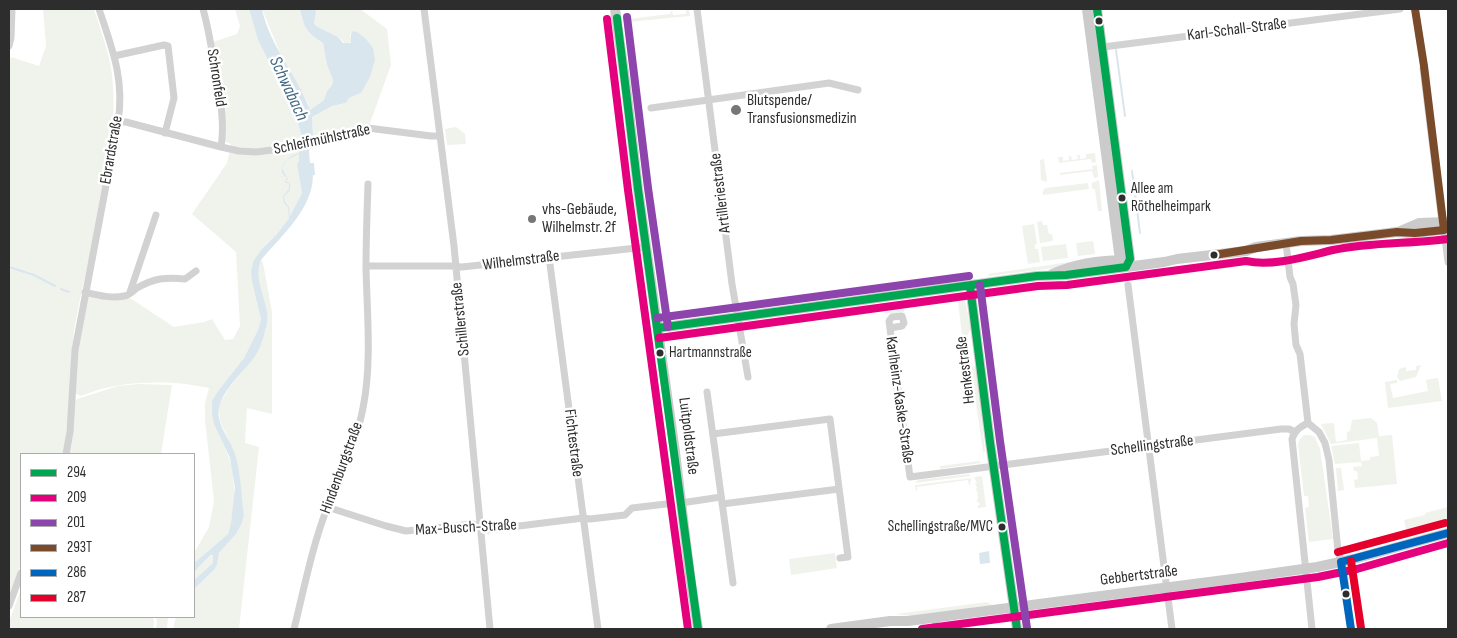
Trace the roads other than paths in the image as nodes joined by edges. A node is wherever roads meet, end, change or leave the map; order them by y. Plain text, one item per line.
1 (12, 9) edge
2 (99, 9) edge
3 (203, 9) edge
4 (424, 9) edge
5 (615, 9) edge
6 (697, 9) edge
7 (1088, 9) edge
8 (1098, 9) edge
9 (1400, 9) edge
10 (1415, 9) edge
11 (9, 46) edge
12 (1103, 47) junction
13 (114, 56) junction
14 (858, 90) dead end
15 (709, 100) junction
16 (651, 108) dead end
17 (118, 122) junction
18 (166, 133) junction
19 (440, 136) junction
20 (1110, 145) junction
21 (221, 147) junction
22 (368, 184) dead end
23 (156, 215) dead end
24 (1446, 226) edge
25 (1286, 246) junction
26 (646, 247) junction
27 (549, 257) junction
28 (1125, 262) junction
29 (1448, 262) edge
30 (366, 266) junction
31 (456, 266) junction
32 (196, 271) dead end
33 (1128, 285) dead end
34 (970, 286) junction
35 (85, 292) junction
36 (130, 293) junction
37 (738, 318) junction
38 (658, 328) junction
39 (890, 328) dead end
40 (748, 377) dead end
41 (707, 392) dead end
42 (1308, 424) junction
43 (1295, 432) junction
44 (713, 434) junction
45 (1149, 447) junction
46 (66, 453) edge
47 (994, 466) junction
48 (839, 489) junction
49 (722, 501) junction
50 (681, 503) junction
51 (666, 504) dead end
52 (327, 507) junction
53 (583, 518) junction
54 (480, 528) junction
55 (1448, 533) edge
56 (840, 558) dead end
57 (1341, 562) junction
58 (1307, 568) junction
59 (20, 576) edge
60 (733, 583) dead end
61 (1167, 588) junction
62 (9, 606) edge
63 (1014, 608) junction
64 (935, 617) junction
65 (859, 627) edge
66 (294, 629) edge
67 (490, 629) edge
68 (598, 629) edge
69 (698, 629) edge
70 (831, 629) edge
71 (936, 629) edge
72 (1017, 629) edge
73 (1172, 629) edge
74 (1312, 629) edge
75 (1352, 629) edge

1 - 11 street
2 - 13 street, Ebrardstraße
3 - 21 street, Schronfeld
4 - 19 street, Schillerstraße
5 - 26 main road, Luitpoldstraße
6 - 15 street, Artilleriestraße
7 - 20 main road
8 - 12 main road
9 - 12 street, Karl-Schall-Straße
10 - 24 street
12 - 20 main road
13 - 17 street, Ebrardstraße
13 - 18 street
14 - 15 street
15 - 16 street
15 - 37 street, Artilleriestraße
17 - 18 street, Schleifmühlstraße
17 - 35 street, Ebrardstraße
18 - 21 street, Schleifmühlstraße
19 - 21 street, Schleifmühlstraße
19 - 31 street, Schillerstraße
20 - 28 main road
22 - 30 street, Hindenburgstraße
23 - 36 street
24 - 25 main road
24 - 29 street
25 - 28 main road
25 - 42 street
26 - 27 street, Wilhelmstraße
26 - 38 main road, Luitpoldstraße
27 - 31 street, Wilhelmstraße
27 - 53 street, Fichtestraße
28 - 34 main road
30 - 31 street, Wilhelmstraße
30 - 52 street, Hindenburgstraße
31 - 54 street, Schillerstraße
32 - 36 street
33 - 45 street
34 - 37 main road
34 - 47 main road, Henkestraße
35 - 36 street
35 - 46 street, Ebrardstraße
37 - 38 main road
37 - 40 street, Artilleriestraße
38 - 50 main road, Luitpoldstraße
39 - 47 street, Karlheinz-Kaske-Straße
41 - 44 street
42 - 43 street
42 - 57 street
43 - 45 street, Schellingstraße
43 - 58 street
44 - 48 street
44 - 49 street
45 - 47 street, Schellingstraße
45 - 61 street
47 - 63 main road, Henkestraße
48 - 49 street
48 - 56 street
49 - 50 street
49 - 60 street
50 - 69 main road, Luitpoldstraße
51 - 53 street, Max-Busch-Straße
52 - 54 street, Max-Busch-Straße
52 - 66 street, Hindenburgstraße
53 - 54 street, Max-Busch-Straße
53 - 68 street, Fichtestraße
54 - 67 street, Schillerstraße
55 - 57 main road, Gebbertstraße
57 - 58 main road, Gebbertstraße
57 - 75 street
58 - 61 main road, Gebbertstraße
58 - 74 street
59 - 62 street
61 - 63 main road, Gebbertstraße
61 - 73 street
63 - 64 main road, Gebbertstraße
63 - 72 main road, Henkestraße
64 - 65 main road, Gebbertstraße
64 - 71 street
65 - 70 main road, Gebbertstraße

